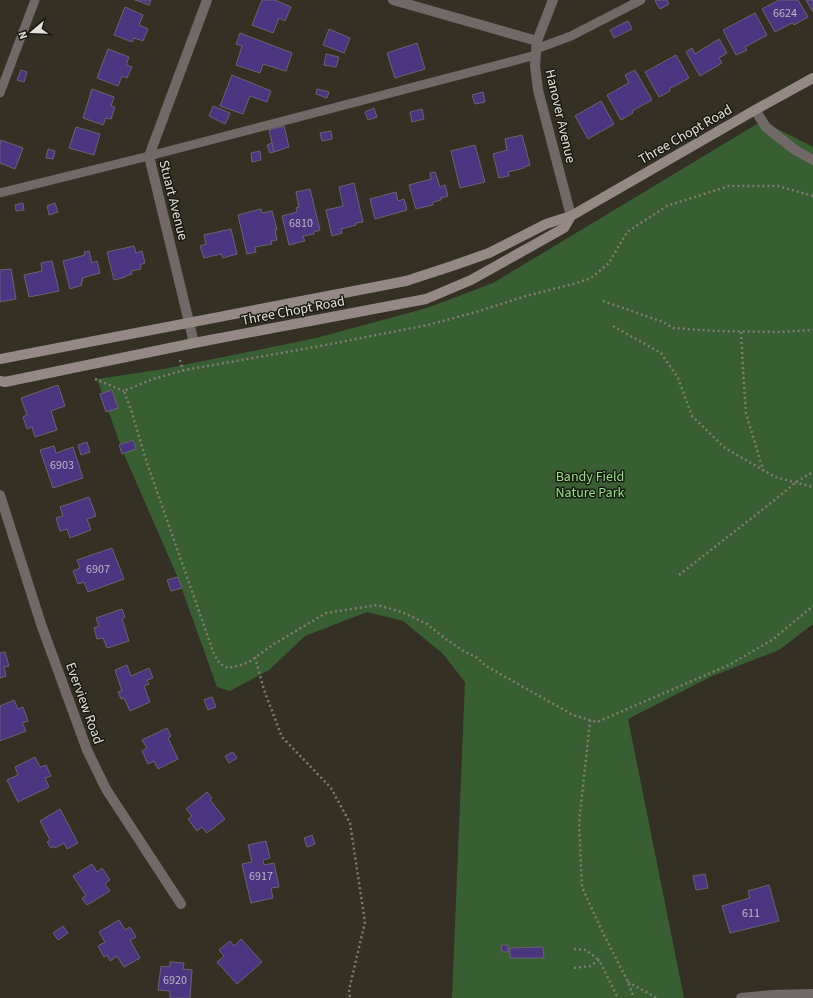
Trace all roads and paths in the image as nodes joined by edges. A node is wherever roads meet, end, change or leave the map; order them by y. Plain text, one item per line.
1 (35, 0) edge
2 (206, 0) edge
3 (393, 0) edge
4 (553, 0) edge
5 (641, 0) edge
6 (536, 48) junction
7 (813, 78) edge
8 (0, 93) edge
9 (755, 110) junction
10 (149, 156) junction
11 (813, 160) edge
12 (0, 193) edge
13 (813, 196) edge
14 (571, 216) junction
15 (604, 301) dead end
16 (189, 322) junction
17 (613, 326) dead end
18 (813, 330) edge
19 (742, 332) junction
20 (194, 343) junction
21 (0, 359) edge
22 (88, 376) dead end
23 (0, 381) edge
24 (124, 391) junction
25 (763, 470) junction
26 (813, 472) edge
27 (796, 482) junction
28 (813, 487) edge
29 (0, 495) edge
30 (679, 575) dead end
31 (813, 606) edge
32 (255, 657) junction
33 (590, 720) junction
34 (181, 904) dead end
35 (574, 949) dead end
36 (599, 960) junction
37 (574, 968) dead end
38 (628, 982) junction
39 (813, 994) edge
40 (350, 998) edge
41 (618, 998) edge
42 (634, 998) edge
43 (657, 998) edge
44 (741, 998) edge

1 - 8 lane
2 - 10 street, Stuart Avenue
3 - 6 street
4 - 6 street, Hanover Avenue
5 - 6 lane
6 - 10 lane
6 - 14 street, Hanover Avenue
7 - 9 main road, Three Chopt Road
9 - 11 street
9 - 14 main road, Three Chopt Road
10 - 12 lane
10 - 16 street, Stuart Avenue
13 - 24 path
14 - 16 main road, Three Chopt Road
14 - 20 main road, Three Chopt Road
15 - 19 path
16 - 20 street, Stuart Avenue
16 - 21 main road, Three Chopt Road
17 - 25 path
18 - 19 path
19 - 25 path
20 - 23 main road, Three Chopt Road
22 - 24 path
24 - 32 path
25 - 27 path
26 - 27 path
27 - 28 path
27 - 30 path
29 - 34 street, Everview Road
31 - 33 path
32 - 33 path
32 - 40 path
33 - 38 path
35 - 36 path
36 - 37 path
36 - 41 path
38 - 42 path
38 - 43 path
39 - 44 street

